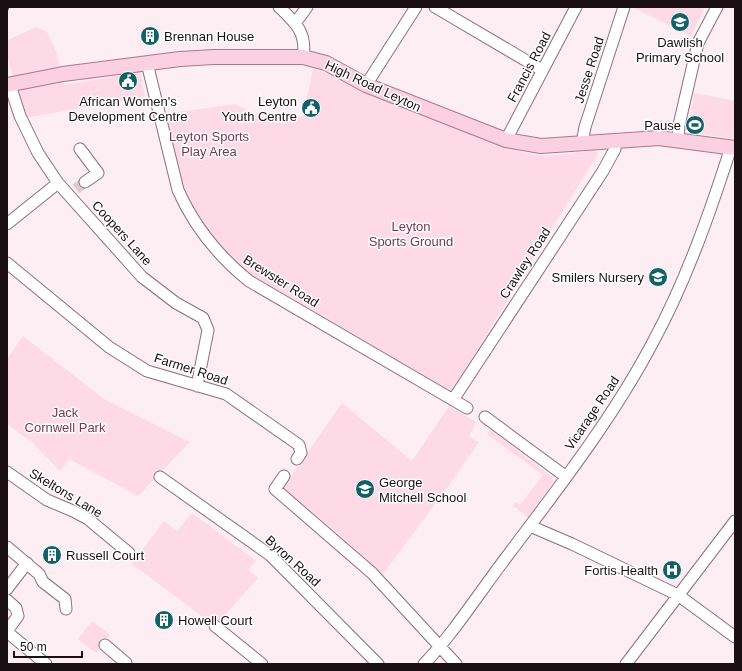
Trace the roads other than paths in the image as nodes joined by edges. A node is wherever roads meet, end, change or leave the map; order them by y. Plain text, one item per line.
1 (279, 7) edge
2 (307, 7) edge
3 (416, 7) edge
4 (435, 7) edge
5 (576, 7) edge
6 (624, 7) edge
7 (717, 7) edge
8 (296, 22) junction
9 (303, 57) junction
10 (147, 63) junction
11 (542, 70) junction
12 (9, 85) edge
13 (366, 85) junction
14 (506, 140) junction
15 (616, 140) junction
16 (678, 141) junction
17 (582, 143) junction
18 (733, 147) edge
19 (80, 149) dead end
20 (85, 182) tunnel mouth
21 (58, 183) junction
22 (7, 224) edge
23 (7, 263) edge
24 (198, 386) junction
25 (453, 400) junction
26 (467, 408) dead end
27 (485, 418) dead end
28 (297, 459) dead end
29 (7, 472) edge
30 (284, 476) dead end
31 (565, 476) junction
32 (160, 477) dead end
33 (735, 521) edge
34 (530, 526) junction
35 (7, 547) edge
36 (129, 553) dead end
37 (27, 563) junction
38 (7, 588) edge
39 (678, 596) junction
40 (7, 600) edge
41 (66, 609) dead end
42 (215, 626) dead end
43 (7, 632) edge
44 (735, 637) edge
45 (105, 645) dead end
46 (439, 646) junction
47 (46, 664) edge
48 (125, 664) edge
49 (262, 664) edge
50 (378, 664) edge
51 (424, 664) edge
52 (456, 664) edge
53 (626, 664) edge

1 - 8 street
2 - 8 street
3 - 13 street
4 - 11 street
5 - 11 street, Francis Road
6 - 17 street, Jesse Road
7 - 16 street
8 - 9 street
9 - 10 main road, High Road Leyton
9 - 13 main road, High Road Leyton
10 - 12 main road, High Road Leyton
10 - 25 street, Brewster Road
11 - 14 street, Francis Road
12 - 21 street, Coopers Lane
13 - 14 main road, High Road Leyton
14 - 17 main road, High Road Leyton
15 - 16 main road, High Road Leyton
15 - 17 main road, High Road Leyton
15 - 25 street, Crawley Road
16 - 18 main road, High Road Leyton
18 - 31 street, Vicarage Road
19 - 20 street
21 - 22 street
21 - 24 street, Coopers Lane
23 - 24 street, Farmer Road
24 - 28 street, Farmer Road
25 - 26 street, Brewster Road
27 - 31 street
29 - 36 street, Skeltons Lane
30 - 46 street
31 - 34 street, Vicarage Road
32 - 50 street, Byron Road
33 - 39 street
34 - 39 street
34 - 46 street, Vicarage Road
35 - 37 street
37 - 38 street
37 - 41 street
39 - 44 street
39 - 53 street
40 - 43 street
42 - 49 street
43 - 47 street
45 - 48 street
46 - 51 street, Vicarage Road
46 - 52 street

